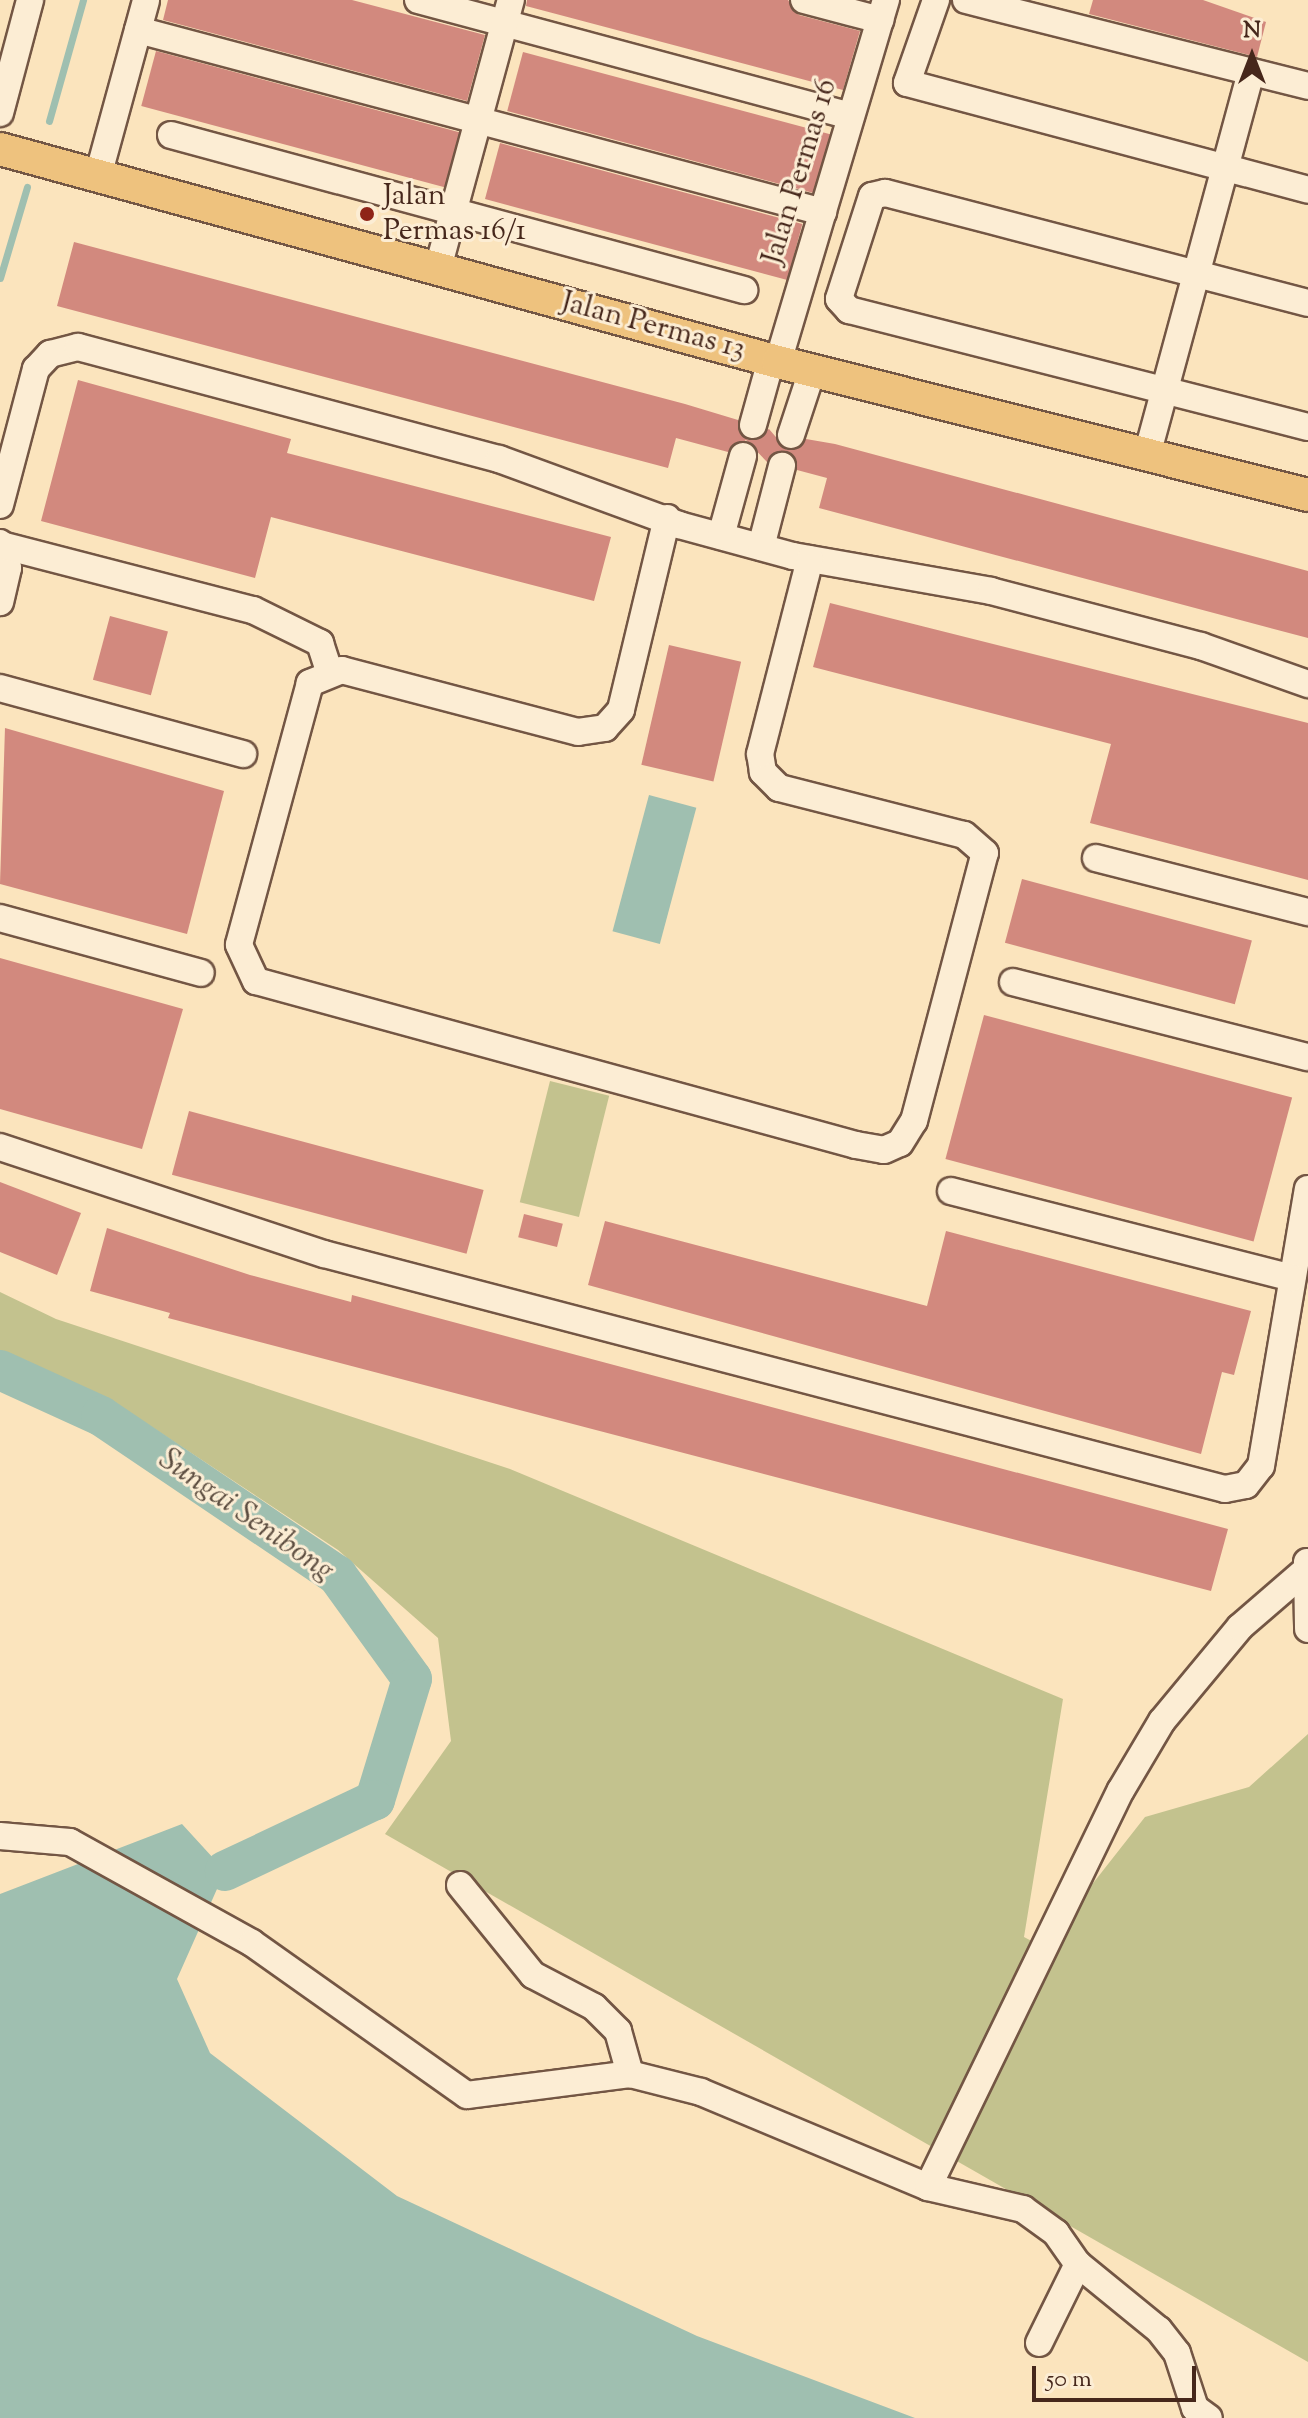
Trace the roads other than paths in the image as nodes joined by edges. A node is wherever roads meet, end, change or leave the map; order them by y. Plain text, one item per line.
1 (146, 0) edge
2 (418, 0) edge
3 (804, 0) edge
4 (936, 0) edge
5 (966, 0) edge
6 (27, 1) edge
7 (883, 10) edge
8 (508, 12) edge
9 (138, 30) junction
10 (1251, 72) junction
11 (1308, 86) edge
12 (2, 97) edge
13 (851, 116) junction
14 (479, 117) junction
15 (171, 135) dead end
16 (0, 149) edge
17 (1225, 168) junction
18 (98, 176) junction
19 (1308, 190) edge
20 (823, 212) junction
21 (454, 214) junction
22 (438, 268) junction
23 (1196, 274) junction
24 (744, 290) dead end
25 (1308, 303) edge
26 (774, 361) junction
27 (812, 371) junction
28 (1165, 390) junction
29 (753, 425) dead end
30 (1308, 427) edge
31 (791, 435) dead end
32 (1147, 455) junction
33 (743, 456) dead end
34 (782, 466) dead end
35 (1308, 495) edge
36 (0, 505) edge
37 (667, 518) junction
38 (721, 536) junction
39 (0, 544) edge
40 (761, 547) junction
41 (810, 559) junction
42 (0, 602) edge
43 (329, 670) junction
44 (1308, 684) edge
45 (0, 688) edge
46 (243, 754) dead end
47 (1096, 858) dead end
48 (1308, 912) edge
49 (0, 918) edge
50 (201, 973) dead end
51 (1013, 982) dead end
52 (1308, 1057) edge
53 (0, 1147) edge
54 (1308, 1189) edge
55 (951, 1191) dead end
56 (1292, 1278) junction
57 (1307, 1564) edge
58 (1308, 1629) edge
59 (0, 1836) edge
60 (460, 1885) dead end
61 (630, 2074) junction
62 (928, 2187) junction
63 (1078, 2264) junction
64 (1039, 2343) dead end
65 (1209, 2418) edge

1 - 9 street
2 - 8 street
3 - 7 street
4 - 17 street
5 - 10 street
6 - 12 street
7 - 13 street, Jalan Permas 16
8 - 13 street
8 - 14 street
9 - 14 street
9 - 18 street
10 - 11 street
10 - 17 street
13 - 20 street, Jalan Permas 16
14 - 20 street
14 - 21 street
15 - 21 street
16 - 18 main road, Jalan Permas 13
17 - 19 street
17 - 23 street
18 - 22 main road, Jalan Permas 13
20 - 26 street, Jalan Permas 16
21 - 22 street
21 - 24 street
22 - 26 main road, Jalan Permas 13
23 - 25 street
23 - 28 street
23 - 28 street
26 - 27 main road, Jalan Permas 13
26 - 29 street, Jalan Permas 16
27 - 31 street
27 - 32 main road, Jalan Permas 13
28 - 30 street
28 - 32 street
32 - 35 main road, Jalan Permas 13
33 - 38 street
34 - 40 street
36 - 37 street
37 - 38 street
37 - 43 street
38 - 40 street
39 - 42 street
39 - 43 street
40 - 41 street
41 - 43 street
41 - 44 street
45 - 46 street
47 - 48 street
49 - 50 street
51 - 52 street
53 - 56 street
54 - 56 street
55 - 56 street
57 - 58 street
57 - 62 street
59 - 61 street
60 - 61 street
61 - 62 street
62 - 63 street
63 - 64 street
63 - 65 street

